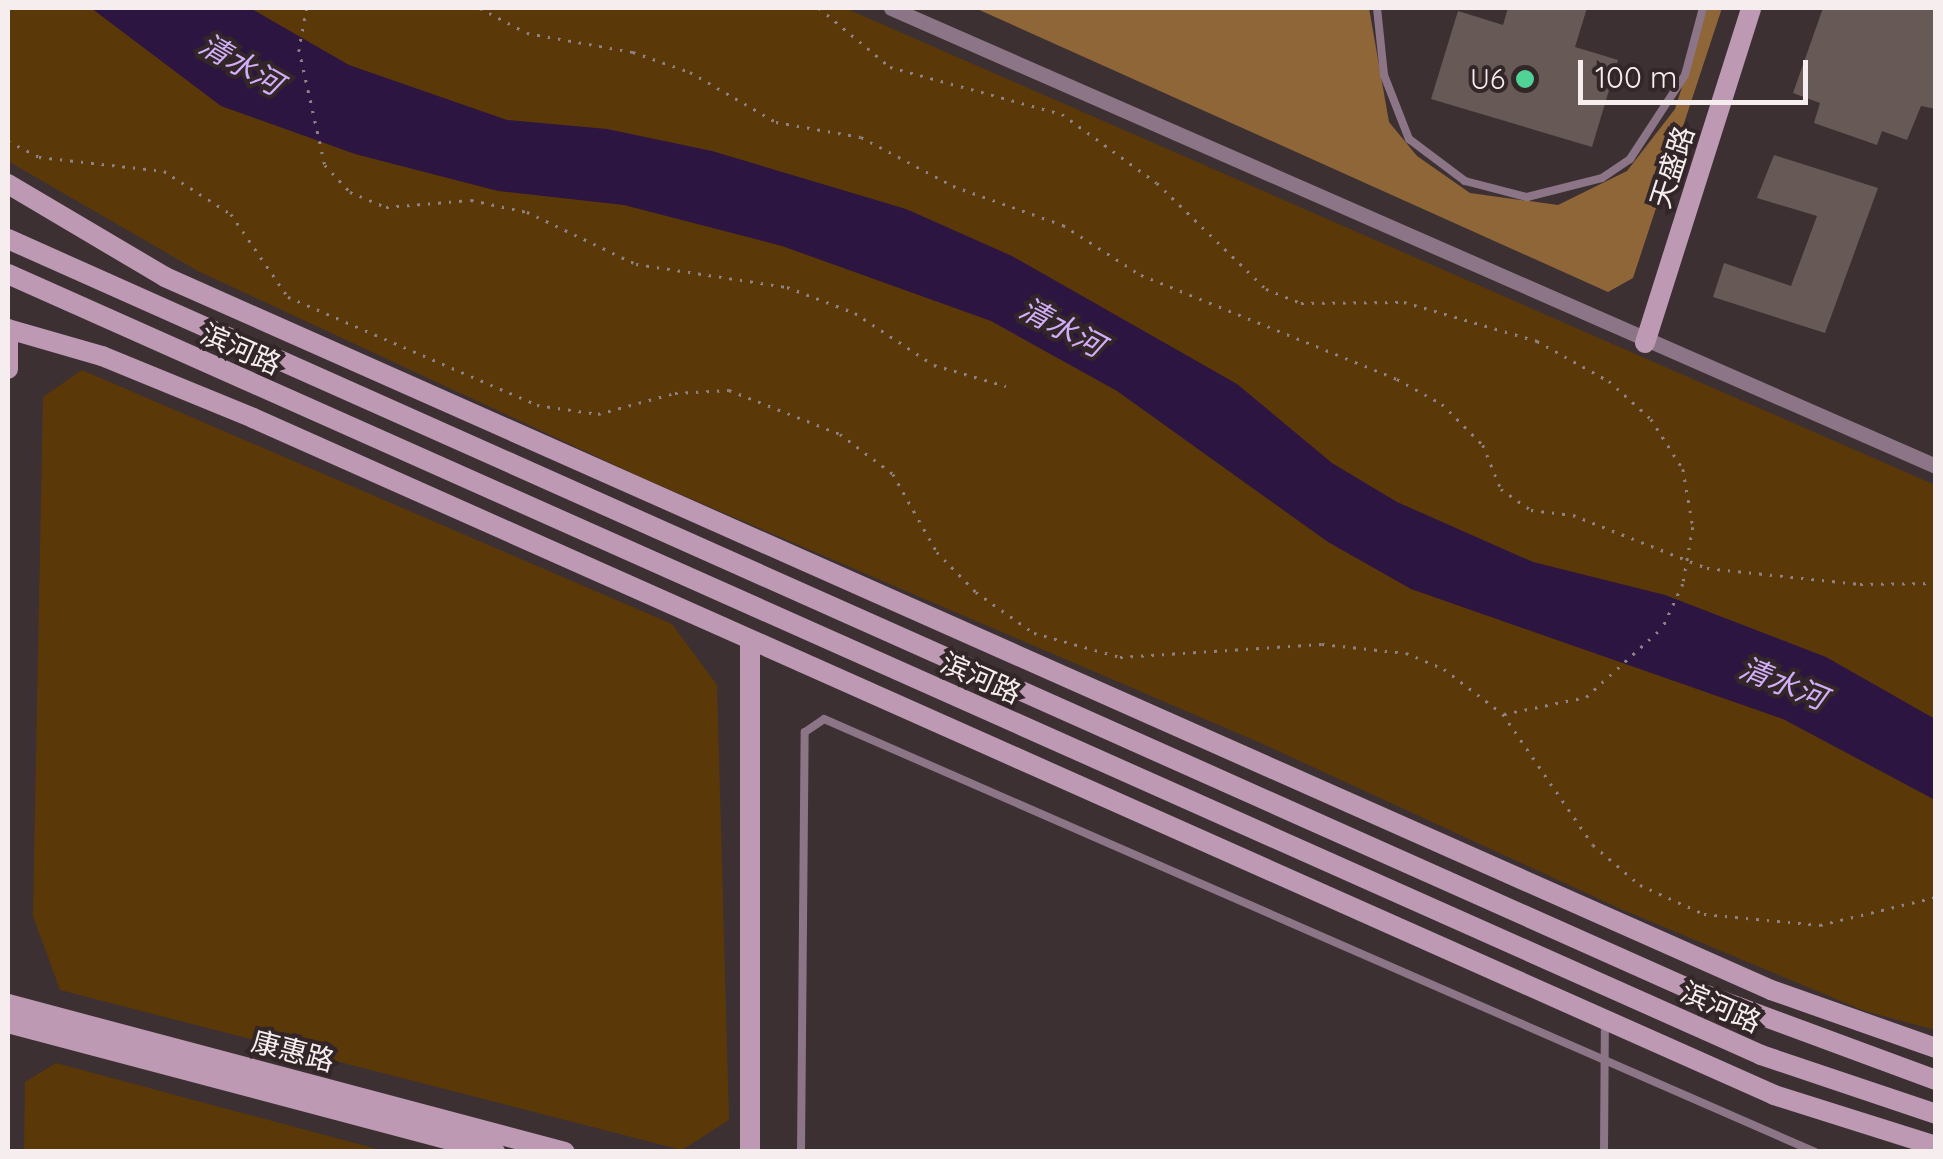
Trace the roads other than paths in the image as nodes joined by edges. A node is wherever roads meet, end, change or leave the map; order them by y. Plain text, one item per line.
1 (891, 8) edge
2 (1377, 8) edge
3 (1702, 8) edge
4 (1751, 8) edge
5 (8, 184) edge
6 (12, 241) edge
7 (8, 274) edge
8 (8, 329) edge
9 (1645, 343) junction
10 (8, 369) edge
11 (1936, 466) edge
12 (750, 645) junction
13 (8, 1004) edge
14 (1605, 1022) junction
15 (8, 1023) edge
16 (1936, 1048) edge
17 (1605, 1065) junction
18 (1936, 1080) edge
19 (1936, 1114) edge
20 (1936, 1146) edge
21 (495, 1152) edge
22 (565, 1152) edge
23 (750, 1152) edge
24 (801, 1152) edge
25 (1604, 1152) edge
26 (1816, 1152) edge

1 - 9 street
2 - 3 lane
4 - 9 main road, 天盛路
5 - 16 main road
6 - 18 main road, 滨河路
7 - 19 main road, 滨河路
8 - 10 main road
8 - 12 main road
9 - 11 street
12 - 14 main road
12 - 23 main road
13 - 22 main road, 康惠路
14 - 17 lane
14 - 20 main road
15 - 21 main road, 康惠路
17 - 24 lane
17 - 25 lane
17 - 26 lane

